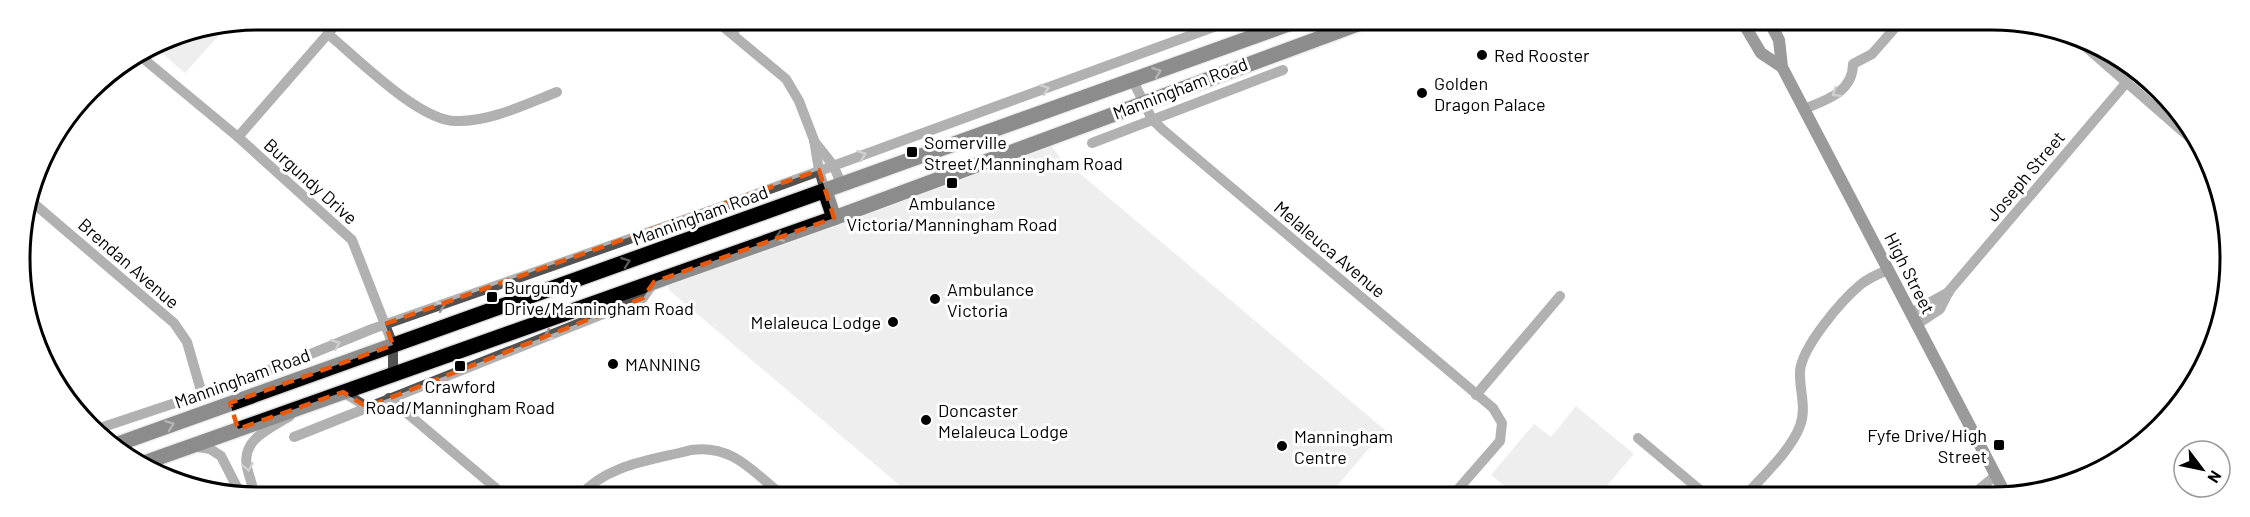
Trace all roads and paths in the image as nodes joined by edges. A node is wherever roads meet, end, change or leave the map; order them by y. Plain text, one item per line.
1 (331, 30) edge
2 (728, 30) edge
3 (735, 30) edge
4 (1205, 30) edge
5 (1272, 30) edge
6 (1341, 30) edge
7 (1747, 30) edge
8 (1774, 30) edge
9 (1893, 30) edge
10 (732, 33) junction
11 (328, 34) junction
12 (2096, 56) edge
13 (145, 60) edge
14 (1782, 67) junction
15 (1283, 70) dead end
16 (1132, 81) junction
17 (2126, 83) junction
18 (557, 92) dead end
19 (1142, 102) junction
20 (1804, 109) junction
21 (1152, 119) junction
22 (2180, 130) edge
23 (238, 137) junction
24 (814, 140) junction
25 (1092, 143) dead end
26 (833, 165) junction
27 (819, 170) junction
28 (843, 185) junction
29 (825, 191) junction
30 (36, 205) edge
31 (852, 212) junction
32 (834, 218) junction
33 (1888, 270) junction
34 (654, 282) junction
35 (1949, 291) junction
36 (1560, 296) dead end
37 (1911, 313) junction
38 (385, 324) junction
39 (1916, 325) junction
40 (393, 345) junction
41 (393, 374) junction
42 (343, 392) junction
43 (202, 394) junction
44 (1476, 395) junction
45 (389, 398) junction
46 (314, 402) junction
47 (230, 403) junction
48 (367, 407) junction
49 (104, 427) edge
50 (238, 429) junction
51 (294, 437) dead end
52 (1638, 438) dead end
53 (123, 442) edge
54 (192, 446) junction
55 (152, 460) edge
56 (1995, 476) junction
57 (236, 486) edge
58 (254, 487) edge
59 (495, 487) edge
60 (590, 487) edge
61 (772, 487) edge
62 (1460, 487) edge
63 (1696, 487) edge
64 (1753, 487) edge
65 (1982, 487) edge
66 (2001, 487) edge

1 - 11 street
2 - 10 street
3 - 10 street
26 -> 4 street, Manningham Road
16 -> 5 main road, Manningham Road
6 - 19 main road, Manningham Road
7 - 14 main road, High Street
8 - 14 main road, High Street
9 -> 20 street
10 - 24 street
11 - 18 street
11 - 23 street
12 - 17 street
13 - 23 street, Burgundy Drive
14 - 20 main road, High Street
15 - 21 street, Manningham Road
16 - 19 street, Melaleuca Avenue
16 - 28 main road, Manningham Road
17 - 22 street
17 - 35 street, Joseph Street
19 - 21 street, Melaleuca Avenue
19 - 31 main road, Manningham Road
20 - 33 main road, High Street
21 - 25 street, Manningham Road
21 - 44 street, Melaleuca Avenue
23 - 38 street, Burgundy Drive
24 - 26 street
24 - 27 street
26 - 27 street, Manningham Road
26 - 28 street
27 - 29 street
38 -> 27 street, Manningham Road
28 - 29 main road, Manningham Road
28 - 31 main road
29 - 32 main road
40 -> 29 main road, Manningham Road
30 - 43 street, Brendan Avenue
31 - 32 main road, Manningham Road
32 -> 34 main road, Manningham Road
33 - 37 main road, High Street
33 - 64 street
34 - 41 main road, Manningham Road
34 -> 45 street, Manningham Road
35 - 37 street, Joseph Street
35 - 39 street, Joseph Street
36 - 44 street
37 - 39 main road, High Street
38 - 40 street, Burgundy Drive
43 -> 38 street, Manningham Road
39 - 56 main road, High Street
40 - 41 street, Burgundy Drive
40 - 47 main road, Manningham Road
41 - 42 main road, Manningham Road
42 - 46 main road, Manningham Road
42 - 48 street
43 - 49 street, Manningham Road
44 - 62 street, Melaleuca Avenue
45 - 48 street, Manningham Road
45 - 59 street
46 - 50 main road, Manningham Road
46 -> 58 street
47 - 50 main road
53 -> 47 main road, Manningham Road
48 - 51 street, Manningham Road
50 - 54 main road, Manningham Road
52 - 63 street
54 - 55 main road, Manningham Road
54 - 57 street
56 - 65 street
56 - 66 main road, High Street
60 - 61 street

